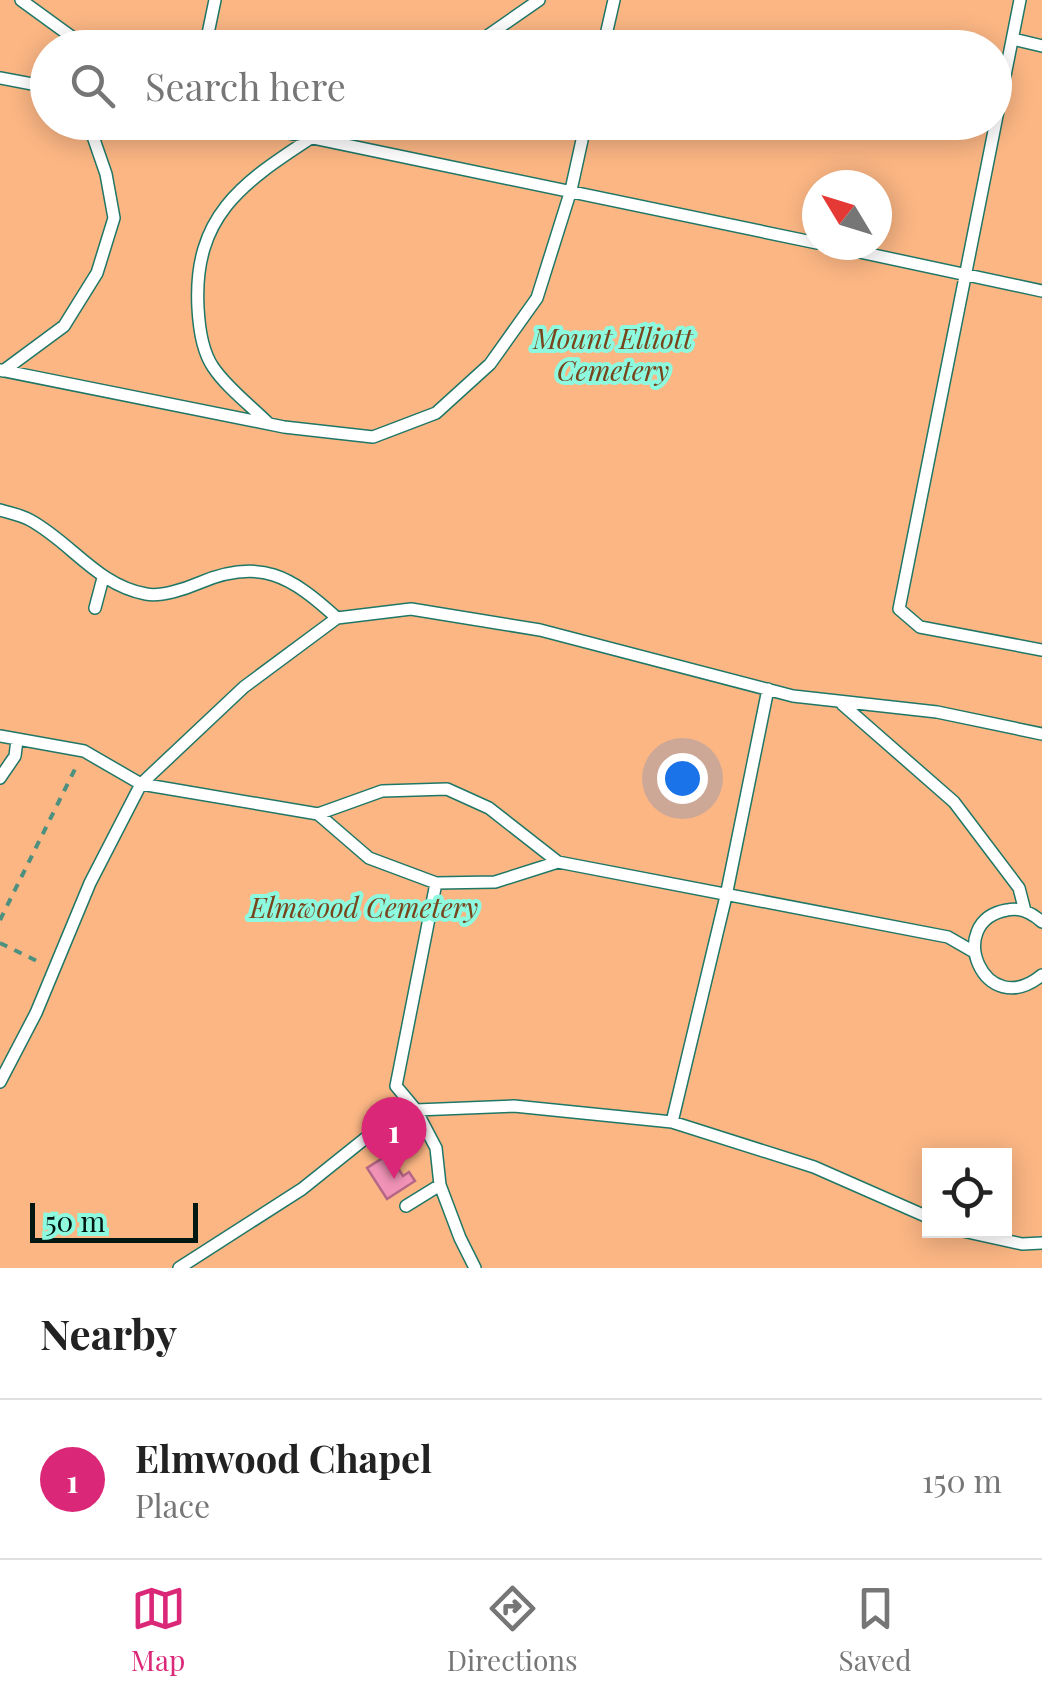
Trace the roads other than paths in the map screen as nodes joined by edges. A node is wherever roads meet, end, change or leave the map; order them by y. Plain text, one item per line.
1 (21, 0) edge
2 (215, 0) edge
3 (539, 0) edge
4 (614, 0) edge
5 (1020, 0) edge
6 (59, 30) edge
7 (209, 30) edge
8 (496, 30) edge
9 (607, 30) edge
10 (1013, 40) junction
11 (1012, 45) edge
12 (1042, 46) edge
13 (0, 78) edge
14 (30, 84) edge
15 (94, 140) edge
16 (308, 140) edge
17 (321, 140) edge
18 (582, 140) edge
19 (992, 140) edge
20 (571, 190) junction
21 (802, 240) edge
22 (892, 259) edge
23 (965, 274) junction
24 (1042, 291) edge
25 (1, 370) edge
26 (268, 423) junction
27 (0, 510) edge
28 (103, 578) junction
29 (95, 608) dead end
30 (337, 618) junction
31 (1042, 650) edge
32 (768, 690) junction
33 (841, 703) junction
34 (1042, 734) edge
35 (0, 736) edge
36 (17, 740) junction
37 (0, 778) edge
38 (141, 784) junction
39 (318, 814) junction
40 (558, 862) junction
41 (436, 883) junction
42 (726, 896) junction
43 (1025, 911) junction
44 (1042, 922) edge
45 (974, 952) junction
46 (1042, 975) edge
47 (0, 1082) edge
48 (416, 1110) junction
49 (672, 1122) junction
50 (440, 1184) junction
51 (406, 1206) dead end
52 (922, 1214) edge
53 (995, 1238) edge
54 (1042, 1243) edge
55 (180, 1268) edge
56 (476, 1268) edge

1 - 6 lane
2 - 7 lane
3 - 8 lane
4 - 9 lane
5 - 10 lane
10 - 11 lane
10 - 12 lane
13 - 14 lane
15 - 25 lane
16 - 26 lane
17 - 20 lane
18 - 20 lane
19 - 23 lane
20 - 21 lane
20 - 26 lane
22 - 23 lane
23 - 24 lane
23 - 31 lane
25 - 26 lane
27 - 28 lane
28 - 29 lane
28 - 30 lane
30 - 32 lane
30 - 38 lane
32 - 33 lane
32 - 42 lane
33 - 34 lane
33 - 43 lane
35 - 36 lane
36 - 37 lane
36 - 38 lane
38 - 39 lane
38 - 47 lane
39 - 40 lane
39 - 41 lane
40 - 41 lane
40 - 42 lane
41 - 48 lane
42 - 45 lane
42 - 49 lane
43 - 44 lane
43 - 45 lane
45 - 46 lane
48 - 49 lane
48 - 50 lane
48 - 55 lane
49 - 52 lane
50 - 51 lane
50 - 56 lane
53 - 54 lane

